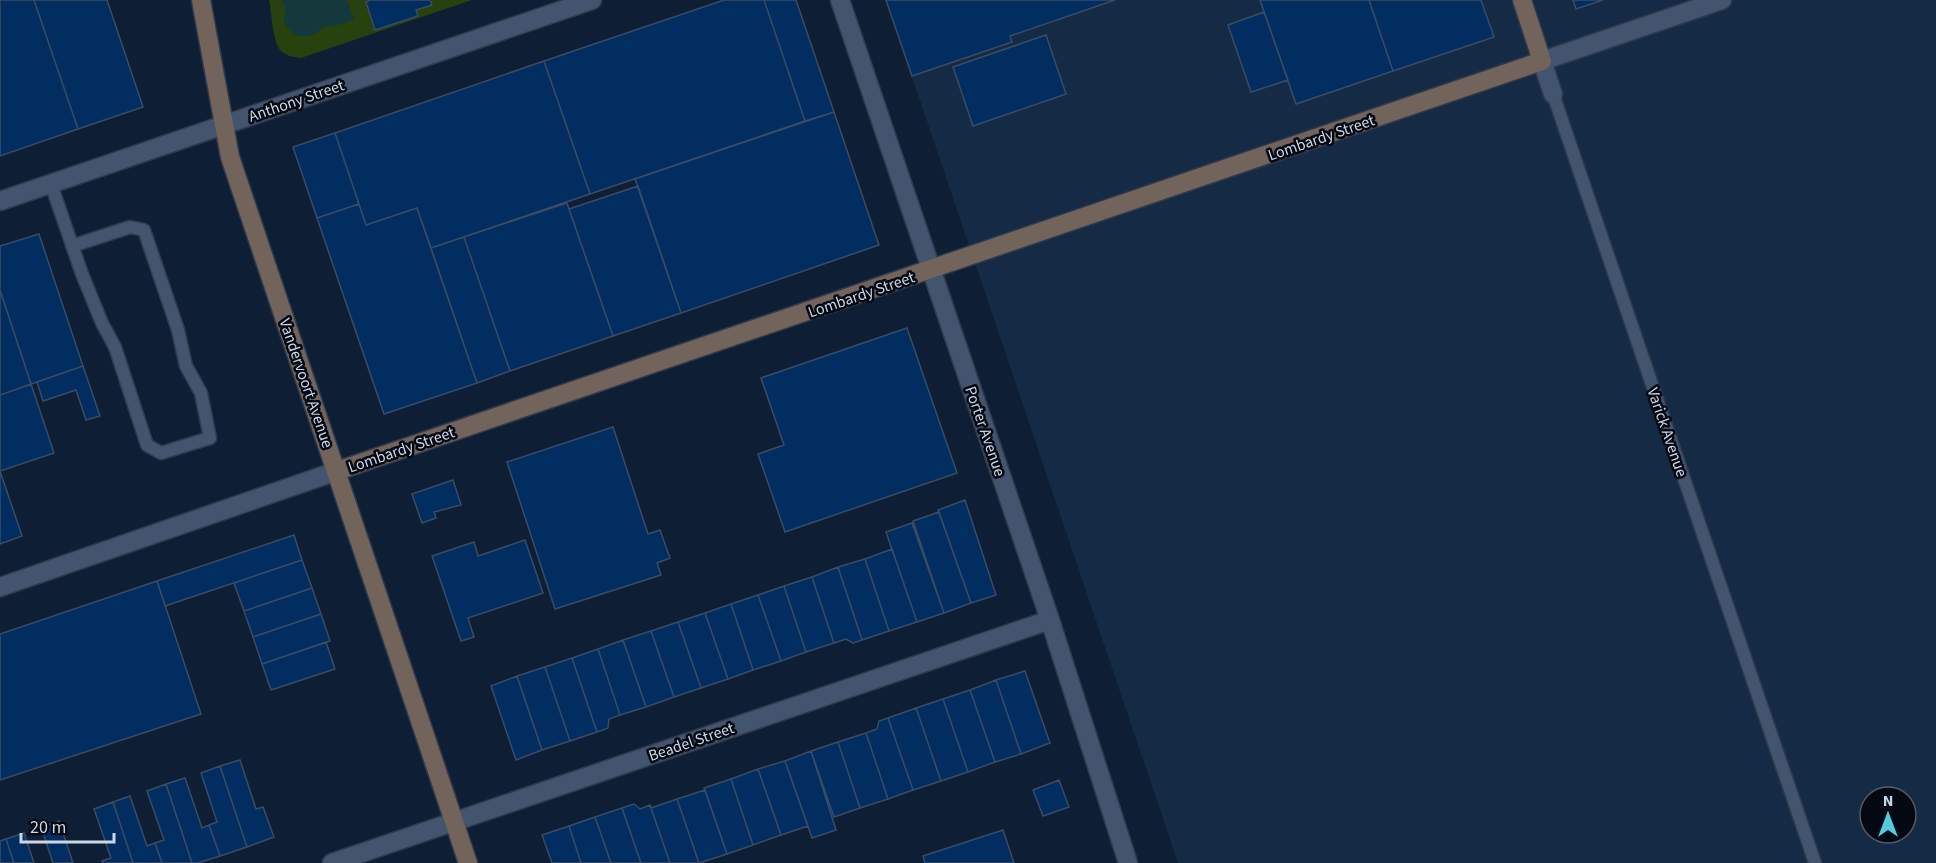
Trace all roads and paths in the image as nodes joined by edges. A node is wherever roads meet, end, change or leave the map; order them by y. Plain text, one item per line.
1 (201, 0) edge
2 (592, 0) edge
3 (840, 0) edge
4 (1522, 0) edge
5 (1722, 0) edge
6 (1542, 61) junction
7 (1553, 94) joint
8 (224, 124) junction
9 (51, 184) junction
10 (0, 201) edge
11 (72, 246) junction
12 (932, 271) junction
13 (337, 471) junction
14 (0, 587) edge
15 (1050, 620) junction
16 (455, 821) junction
17 (332, 863) edge
18 (468, 863) edge
19 (1128, 863) edge
20 (1815, 863) edge

1 - 8 main road, Vandervoort Avenue
2 - 8 street, Anthony Street
3 - 12 street, Porter Avenue
4 - 6 main road, Varick Avenue
5 - 6 street, Lombardy Street
6 - 7 street, Varick Avenue
6 - 12 main road, Lombardy Street
7 - 20 lane, Varick Avenue
8 - 9 street, Anthony Street
8 - 13 main road, Vandervoort Avenue
9 - 10 street, Anthony Street
9 - 11 lane
11 - 11 lane
12 - 13 main road, Lombardy Street
12 - 15 street, Porter Avenue
13 - 14 street, Lombardy Street
13 - 16 main road, Vandervoort Avenue
15 - 16 street, Beadel Street
15 - 19 street, Porter Avenue
16 - 17 street, Beadel Street
16 - 18 main road, Vandervoort Avenue

